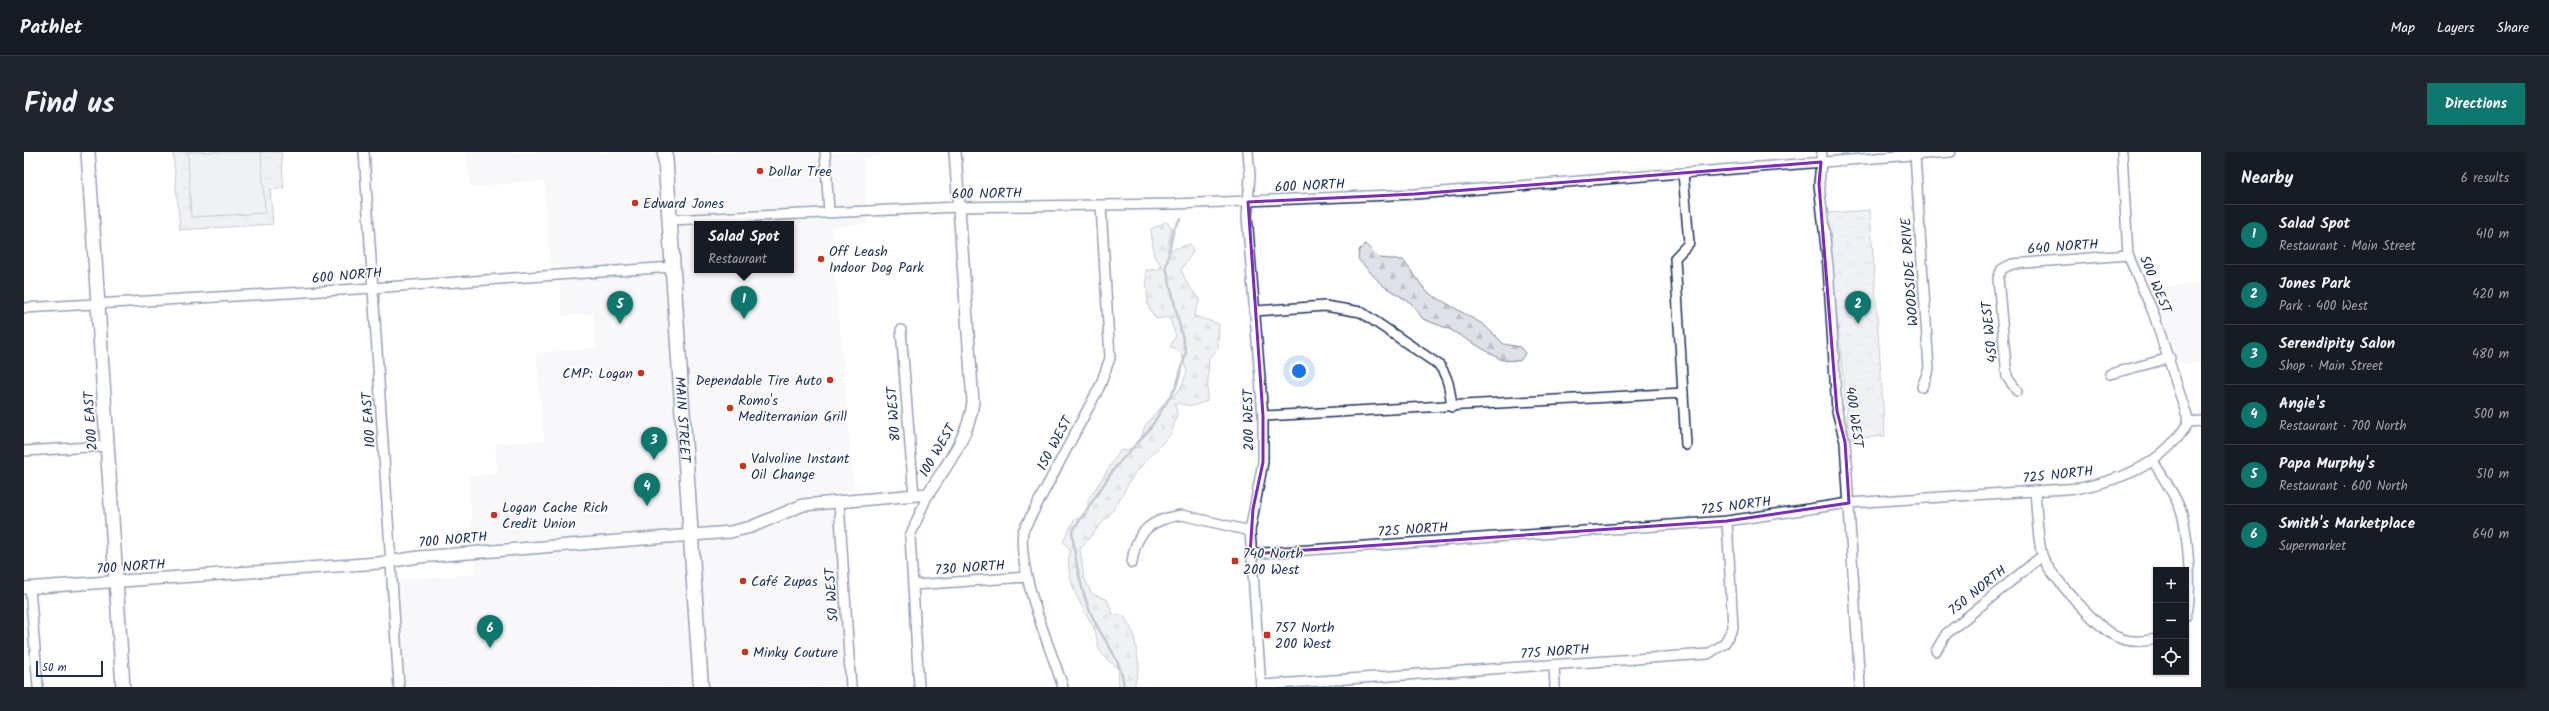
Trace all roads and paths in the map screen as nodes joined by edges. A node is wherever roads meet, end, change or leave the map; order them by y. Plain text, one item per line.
1 (88, 152) edge
2 (364, 152) edge
3 (665, 152) edge
4 (825, 152) edge
5 (955, 152) edge
6 (1248, 152) edge
7 (1822, 152) edge
8 (1952, 152) edge
9 (2122, 152) edge
10 (1915, 155) junction
11 (1821, 162) junction
12 (1683, 173) junction
13 (1248, 202) junction
14 (1101, 206) junction
15 (958, 207) junction
16 (829, 212) junction
17 (669, 220) junction
18 (2128, 255) junction
19 (673, 267) junction
20 (2002, 269) joint
21 (373, 287) junction
22 (97, 304) junction
23 (24, 308) edge
24 (1255, 311) junction
25 (902, 330) dead end
26 (2170, 358) junction
27 (2110, 374) dead end
28 (1922, 387) dead end
29 (2016, 391) dead end
30 (1683, 393) junction
31 (1452, 407) junction
32 (1263, 416) junction
33 (2201, 421) edge
34 (2188, 422) junction
35 (1686, 445) dead end
36 (108, 446) junction
37 (24, 451) edge
38 (2153, 461) junction
39 (2035, 491) junction
40 (928, 494) junction
41 (914, 496) junction
42 (839, 502) junction
43 (1849, 503) junction
44 (1726, 522) junction
45 (1250, 531) junction
46 (690, 534) junction
47 (1250, 554) junction
48 (2042, 556) junction
49 (391, 561) junction
50 (1132, 563) dead end
51 (1027, 577) junction
52 (117, 582) junction
53 (914, 585) junction
54 (27, 588) edge
55 (2188, 603) edge
56 (2153, 639) edge
57 (1936, 651) dead end
58 (1554, 665) junction
59 (1261, 686) edge
60 (38, 687) edge
61 (123, 687) edge
62 (400, 687) edge
63 (701, 687) edge
64 (851, 687) edge
65 (919, 687) edge
66 (1063, 687) edge
67 (1555, 687) edge
68 (1860, 687) edge

1 - 22 main road, 200 EAST
2 - 21 street, 100 EAST
3 - 17 main road, MAIN STREET
4 - 16 street
5 - 15 street, 100 WEST
6 - 13 street, 200 WEST
7 - 11 street, 400 WEST
8 - 10 street, 600 NORTH
9 - 18 street, 500 WEST
10 - 11 street, 600 NORTH
10 - 28 street, WOODSIDE DRIVE
11 - 12 street, 600 NORTH
11 - 43 street, 400 WEST
12 - 13 street, 600 NORTH
12 - 30 street
13 - 14 street, 600 NORTH
13 - 24 street, 200 WEST
14 - 15 street, 600 NORTH
14 - 51 street, 150 WEST
15 - 16 street, 600 NORTH
15 - 40 street, 100 WEST
16 - 17 street, 600 NORTH
17 - 19 main road, MAIN STREET
18 - 20 street, 640 NORTH
18 - 26 street, 500 WEST
19 - 21 street, 600 NORTH
19 - 46 main road, MAIN STREET
20 - 29 street, 450 WEST
21 - 22 street, 600 NORTH
21 - 49 street, 100 EAST
22 - 23 street, 600 NORTH
22 - 36 main road, 200 EAST
24 - 31 street
24 - 32 street, 200 WEST
25 - 41 street, 80 WEST
26 - 27 street
26 - 34 street, 500 WEST
30 - 31 street
30 - 35 street
31 - 32 street
32 - 45 street, 200 WEST
33 - 34 street
34 - 38 street, 725 NORTH
36 - 37 street
36 - 52 main road, 200 EAST
38 - 39 street, 725 NORTH
38 - 55 street
39 - 43 street, 725 NORTH
39 - 48 street
40 - 41 street, 700 NORTH
40 - 53 street, 100 WEST
41 - 42 street, 700 NORTH
42 - 46 street, 700 NORTH
42 - 64 street, 50 WEST
43 - 44 street, 725 NORTH
43 - 68 street, 400 WEST
44 - 47 street, 725 NORTH
44 - 58 street, 775 NORTH
45 - 47 street, 200 WEST
45 - 50 street
46 - 49 street, 700 NORTH
46 - 63 main road, MAIN STREET
47 - 59 street, 200 WEST
48 - 56 street
48 - 57 street, 750 NORTH
49 - 52 street, 700 NORTH
49 - 62 street, 100 EAST
51 - 53 street, 730 NORTH
51 - 66 street, 150 WEST
52 - 54 street, 700 NORTH
52 - 61 main road, 200 EAST
53 - 65 street, 100 WEST
54 - 60 street
58 - 59 street, 775 NORTH
58 - 67 street

